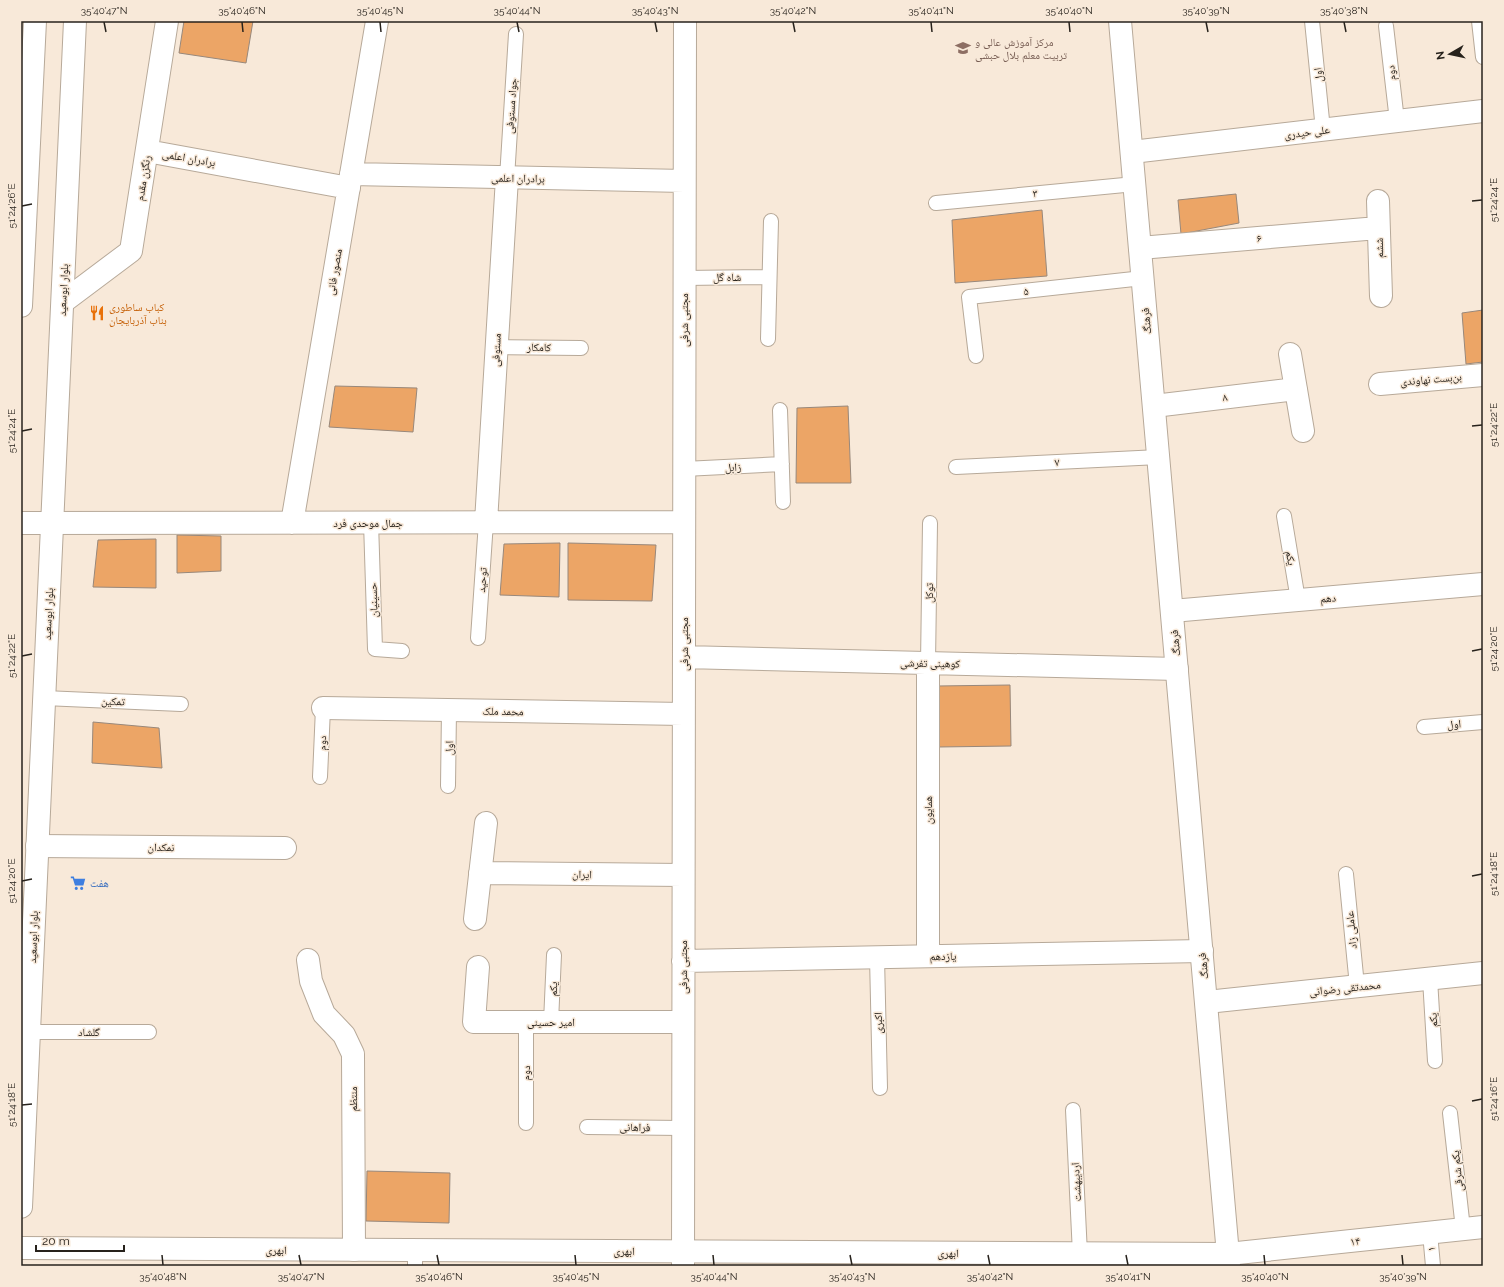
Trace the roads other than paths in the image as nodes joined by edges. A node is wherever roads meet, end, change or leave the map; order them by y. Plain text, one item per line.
1 (35, 21) edge
2 (75, 21) edge
3 (167, 21) edge
4 (377, 21) edge
5 (685, 21) edge
6 (1120, 21) edge
7 (1312, 21) edge
8 (1479, 21) edge
9 (1386, 26) dead end
10 (516, 34) dead end
11 (28, 42) edge
12 (1483, 57) edge
13 (1483, 111) edge
14 (1397, 121) junction
15 (1323, 130) junction
16 (147, 151) junction
17 (1132, 152) junction
18 (507, 178) junction
19 (350, 181) junction
20 (684, 181) junction
21 (1135, 184) junction
22 (1378, 201) dead end
23 (936, 203) dead end
24 (770, 221) dead end
25 (1378, 228) junction
26 (1140, 248) junction
27 (770, 277) junction
28 (684, 278) junction
29 (1143, 278) junction
30 (1381, 296) dead end
31 (63, 302) junction
32 (21, 306) edge
33 (768, 339) dead end
34 (496, 347) junction
35 (581, 348) dead end
36 (1290, 354) dead end
37 (976, 356) dead end
38 (1483, 375) edge
39 (1380, 384) dead end
40 (1296, 389) junction
41 (1154, 406) junction
42 (780, 410) dead end
43 (1303, 431) dead end
44 (1159, 457) junction
45 (782, 464) junction
46 (956, 466) dead end
47 (684, 469) junction
48 (783, 502) dead end
49 (1284, 516) dead end
50 (371, 522) junction
51 (486, 522) junction
52 (684, 522) junction
53 (930, 522) dead end
54 (21, 523) edge
55 (292, 523) junction
56 (52, 524) junction
57 (1483, 584) edge
58 (1298, 600) junction
59 (1172, 611) junction
60 (478, 638) dead end
61 (402, 651) dead end
62 (684, 657) junction
63 (928, 663) junction
64 (1177, 669) junction
65 (44, 698) junction
66 (181, 704) dead end
67 (323, 708) joint
68 (449, 710) junction
69 (684, 714) junction
70 (1483, 722) edge
71 (1424, 727) dead end
72 (320, 777) dead end
73 (448, 786) dead end
74 (486, 823) dead end
75 (37, 846) junction
76 (285, 848) dead end
77 (480, 873) junction
78 (1346, 874) dead end
79 (683, 875) junction
80 (475, 919) dead end
81 (1202, 951) junction
82 (554, 955) dead end
83 (928, 956) junction
84 (877, 957) junction
85 (308, 960) dead end
86 (683, 961) junction
87 (478, 967) dead end
88 (1483, 973) edge
89 (1430, 979) junction
90 (1357, 986) junction
91 (1207, 1002) junction
92 (526, 1022) junction
93 (551, 1022) junction
94 (683, 1022) junction
95 (29, 1032) junction
96 (149, 1032) dead end
97 (1435, 1061) dead end
98 (880, 1088) dead end
99 (1073, 1110) dead end
100 (1450, 1113) dead end
101 (526, 1123) dead end
102 (587, 1126) dead end
103 (683, 1128) junction
104 (21, 1207) edge
105 (1473, 1228) edge
106 (1430, 1233) junction
107 (21, 1248) edge
108 (354, 1250) junction
109 (1080, 1254) junction
110 (415, 1258) edge
111 (683, 1259) edge
112 (858, 1259) edge
113 (1008, 1260) edge
114 (1228, 1260) edge
115 (1433, 1266) edge

1 - 11 street
2 - 31 street, بلوار ابوسعید
3 - 16 street, رنگزن مقدم
4 - 19 street, منصور فانی
5 - 20 street, مجتبی شرفی
6 - 17 street, فرهنگ
7 - 15 lane, اول
8 - 12 lane
9 - 14 lane, دوم
10 - 18 lane, جواد مستوفی
11 - 32 street
13 - 14 street, علی حیدری
14 - 15 street, علی حیدری
15 - 17 street, علی حیدری
16 - 19 street, برادران اعلمی
16 - 31 street, رنگزن مقدم
17 - 21 street, فرهنگ
18 - 19 street, برادران اعلمی
18 - 20 street, برادران اعلمی
18 - 34 street, مستوفی
19 - 55 street, منصور فانی
20 - 28 street, مجتبی شرفی
21 - 23 lane, ۳
21 - 26 street, فرهنگ
22 - 25 street, ششم
24 - 27 lane
25 - 26 street, ۶
25 - 30 street, ششم
26 - 29 street, فرهنگ
27 - 28 lane, شاه گل
27 - 33 lane
28 - 47 street, مجتبی شرفی
29 - 37 lane, ۵
29 - 41 street, فرهنگ
31 - 56 street, بلوار ابوسعید
34 - 35 lane, کامکار
34 - 51 street, مستوفی
36 - 40 street
38 - 39 street, بن‌بست نهاوندی
40 - 41 street, ۸
40 - 43 street
41 - 44 street, فرهنگ
42 - 45 lane
44 - 46 lane, ۷
44 - 59 street, فرهنگ
45 - 47 lane, زابل
45 - 48 lane
47 - 52 street, مجتبی شرفی
49 - 58 lane, یکم
50 - 51 street, جمال موحدی فرد
50 - 55 street, جمال موحدی فرد
50 - 61 lane, حسینیان
51 - 52 street, جمال موحدی فرد
51 - 60 lane, توحید
52 - 62 street, مجتبی شرفی
53 - 63 lane, توکل
54 - 56 street, جمال موحدی فرد
55 - 56 street, جمال موحدی فرد
56 - 65 street, بلوار ابوسعید
57 - 58 street, دهم
58 - 59 street, دهم
59 - 64 street, فرهنگ
62 - 63 street, کوهینی تفرشی
62 - 69 street, مجتبی شرفی
63 - 64 street, کوهینی تفرشی
63 - 83 street, همایون
64 - 81 street, فرهنگ
65 - 66 lane, تمکین
65 - 75 street, بلوار ابوسعید
67 - 68 street, محمد ملک
67 - 72 lane, دوم
68 - 69 street, محمد ملک
68 - 73 lane, اول
69 - 79 street, مجتبی شرفی
70 - 71 lane, اول
74 - 77 street
75 - 76 street, نمکدان
75 - 95 street, بلوار ابوسعید
77 - 79 street, ایران
77 - 80 street
78 - 90 lane, عاملی زاد
79 - 86 street, مجتبی شرفی
81 - 83 street, یازدهم
81 - 91 street, فرهنگ
82 - 93 lane, یکم
83 - 84 street, یازدهم
84 - 86 street, یازدهم
84 - 98 lane, اکبری
85 - 108 street, منتظم
86 - 94 street, مجتبی شرفی
87 - 92 street, امیر حسینی
88 - 89 street, محمدتقی رضوانی
89 - 90 street, محمدتقی رضوانی
89 - 97 lane, یکم
90 - 91 street, محمدتقی رضوانی
91 - 114 street, فرهنگ
92 - 93 street, امیر حسینی
92 - 101 lane, دوم
93 - 94 street, امیر حسینی
94 - 103 street, مجتبی شرفی
95 - 96 lane, گلشاد
95 - 104 street, بلوار ابوسعید
99 - 109 lane, اردیبهشت
100 - 105 lane, یکم شرقی
102 - 103 lane, فراهانی
103 - 111 street, مجتبی شرفی
105 - 106 street, ۱۴
106 - 114 street, ۱۴
106 - 115 lane, ۱
107 - 108 street, ابهری
108 - 110 street, ابهری
109 - 113 street, ابهری
109 - 114 street, ابهری
110 - 111 street, ابهری
111 - 112 street, ابهری
112 - 113 street, ابهری

